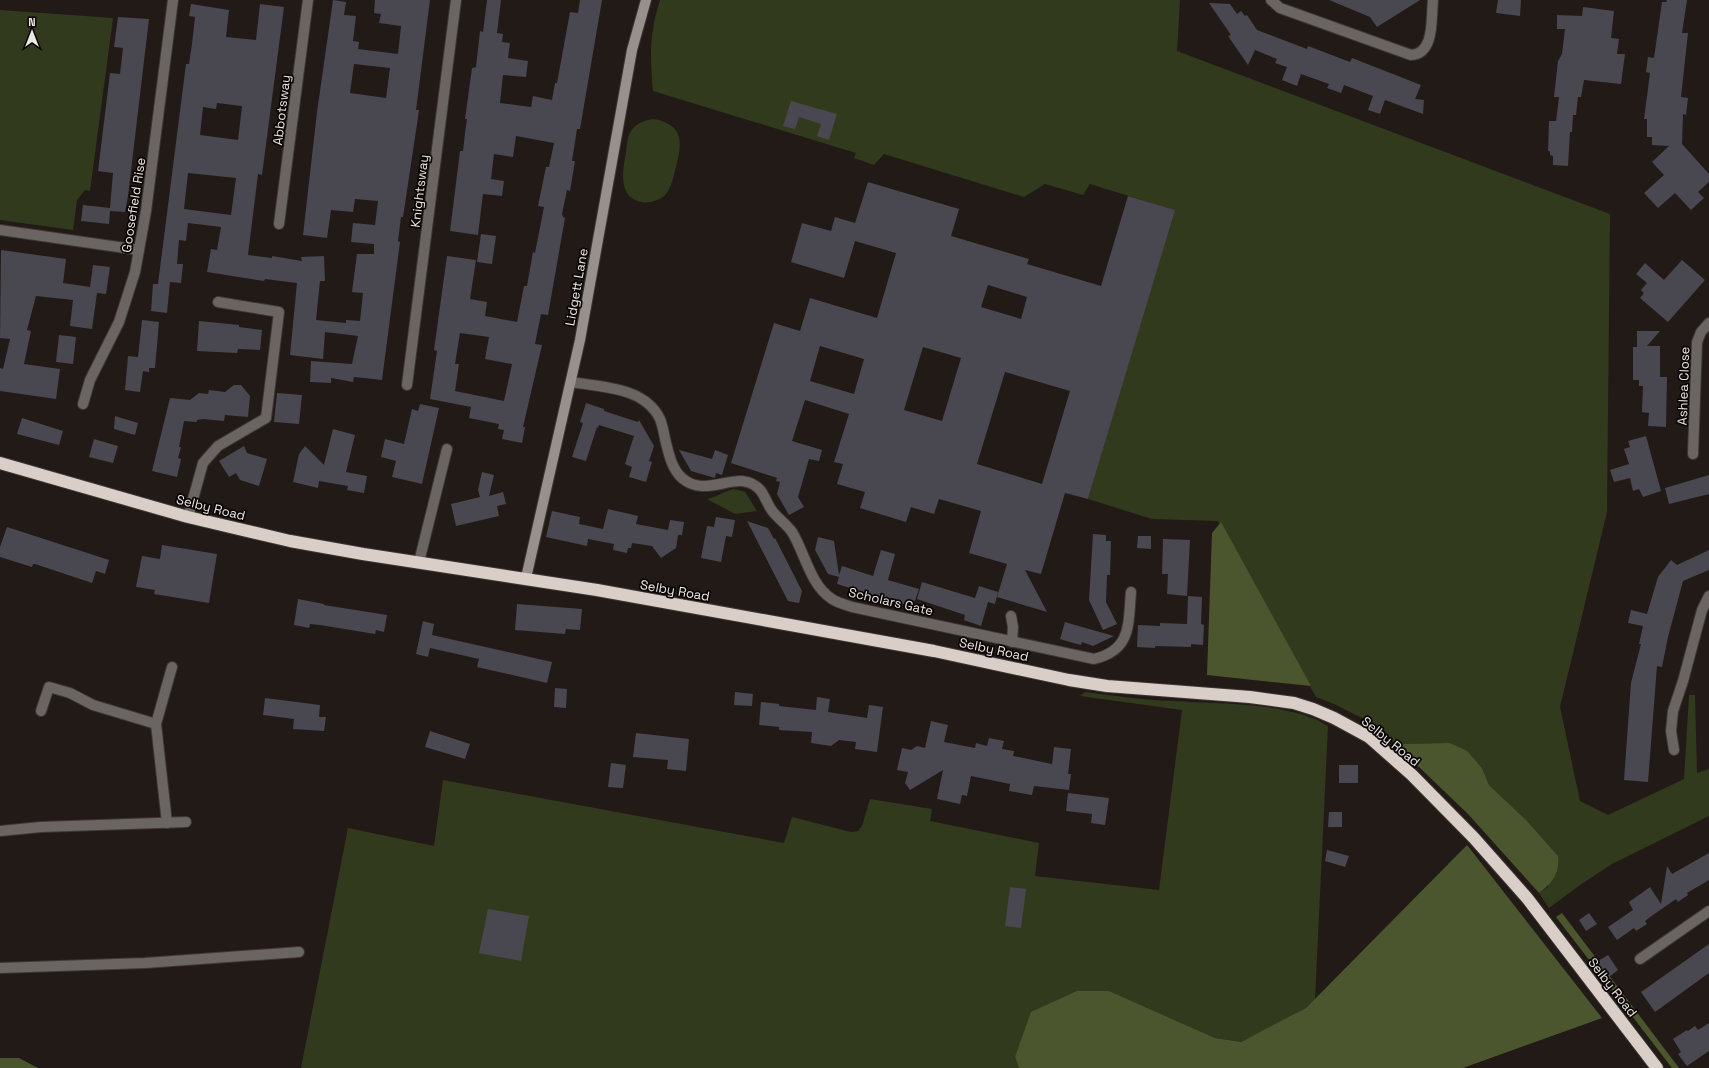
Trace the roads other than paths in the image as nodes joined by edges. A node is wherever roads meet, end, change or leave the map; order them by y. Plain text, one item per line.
1 (173, 0) edge
2 (308, 0) edge
3 (456, 0) edge
4 (646, 0) edge
5 (1271, 0) edge
6 (1433, 0) edge
7 (279, 224) dead end
8 (0, 230) edge
9 (139, 250) junction
10 (218, 302) dead end
11 (1709, 323) edge
12 (571, 382) junction
13 (407, 385) dead end
14 (84, 404) dead end
15 (447, 449) dead end
16 (1693, 454) dead end
17 (0, 463) edge
18 (188, 517) junction
19 (419, 562) junction
20 (526, 578) junction
21 (1131, 592) dead end
22 (1709, 596) edge
23 (1011, 616) dead end
24 (1012, 642) junction
25 (172, 667) dead end
26 (41, 711) dead end
27 (156, 724) junction
28 (1674, 750) dead end
29 (186, 822) dead end
30 (167, 823) junction
31 (0, 831) edge
32 (1709, 911) edge
33 (299, 952) dead end
34 (1640, 959) dead end
35 (0, 968) edge
36 (1657, 1068) edge

1 - 9 street, Goosefield Rise
2 - 7 street, Abbotsway
3 - 13 street, Knightsway
4 - 12 main road, Lidgett Lane
5 - 6 street
8 - 9 street
9 - 14 street, Goosefield Rise
10 - 18 street
11 - 16 street, Ashlea Close
12 - 20 main road, Lidgett Lane
12 - 24 street, Scholars Gate
15 - 19 street
17 - 18 highway, Selby Road
18 - 19 highway, Selby Road
19 - 20 highway, Selby Road
20 - 36 highway, Selby Road
21 - 24 street, Scholars Gate
22 - 28 street
23 - 24 street
25 - 27 street
26 - 27 street
27 - 30 street
29 - 30 street
30 - 31 street
32 - 34 street
33 - 35 street

